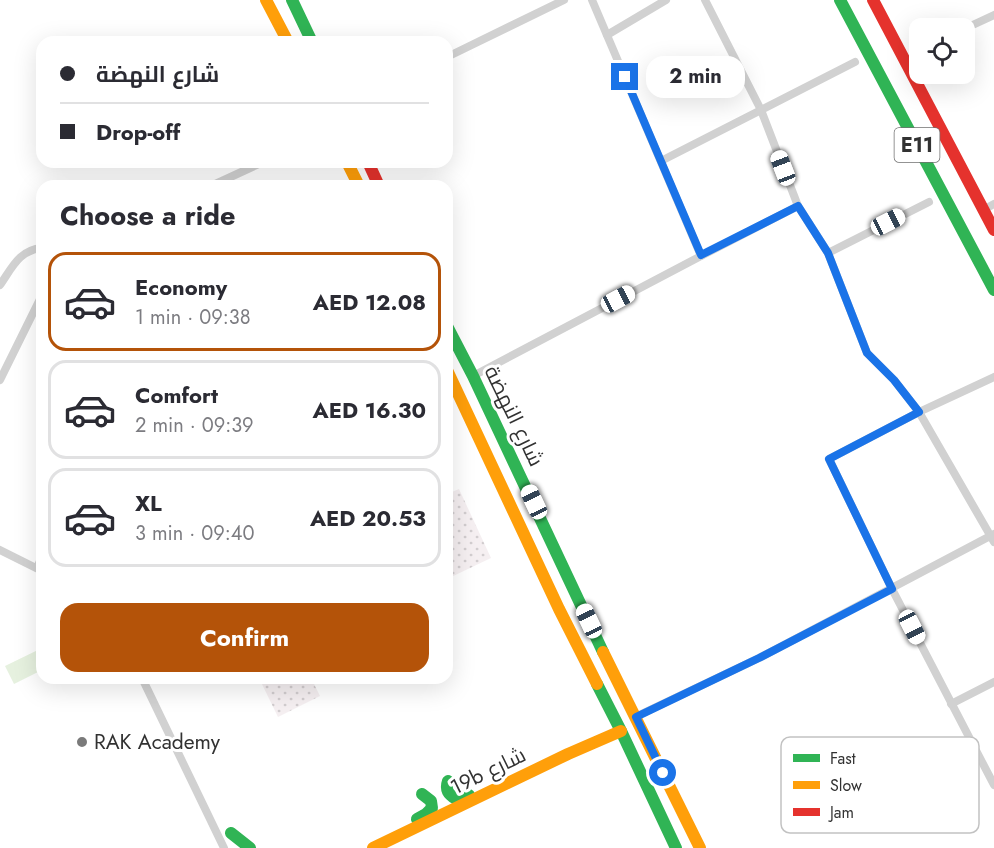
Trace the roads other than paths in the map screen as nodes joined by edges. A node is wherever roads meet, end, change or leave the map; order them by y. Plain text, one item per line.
1 (267, 0) edge
2 (292, 0) edge
3 (564, 0) edge
4 (592, 0) edge
5 (666, 0) edge
6 (705, 0) edge
7 (840, 0) edge
8 (873, 0) edge
9 (994, 15) edge
10 (975, 24) edge
11 (607, 35) junction
12 (285, 36) edge
13 (309, 36) edge
14 (453, 54) edge
15 (855, 62) dead end
16 (909, 67) edge
17 (919, 84) edge
18 (761, 110) junction
19 (661, 161) junction
20 (250, 168) edge
21 (224, 180) edge
22 (929, 202) dead end
23 (798, 206) junction
24 (989, 207) edge
25 (994, 230) edge
26 (36, 249) edge
27 (828, 253) junction
28 (701, 255) junction
29 (0, 285) edge
30 (994, 290) edge
31 (36, 307) edge
32 (453, 338) edge
33 (473, 376) junction
34 (994, 377) edge
35 (0, 380) edge
36 (453, 383) edge
37 (919, 412) junction
38 (993, 537) edge
39 (0, 550) edge
40 (36, 568) edge
41 (892, 589) junction
42 (994, 682) edge
43 (145, 684) edge
44 (951, 704) junction
45 (636, 717) junction
46 (621, 731) junction
47 (969, 737) edge
48 (568, 754) junction
49 (979, 756) edge
50 (448, 781) dead end
51 (994, 784) edge
52 (422, 794) dead end
53 (231, 833) dead end
54 (224, 848) edge
55 (250, 848) edge
56 (372, 848) edge
57 (676, 848) edge
58 (700, 848) edge

1 - 12 main road
2 - 13 main road
3 - 14 street
4 - 11 street
5 - 11 street
6 - 18 street
7 - 30 main road, E11
8 - 16 main road, E11
9 - 10 street
11 - 19 street
15 - 18 street
17 - 24 main road, E11
18 - 19 street
18 - 23 street
19 - 28 street
20 - 21 street
22 - 27 street
23 - 27 street
23 - 28 street
24 - 25 main road, E11
26 - 29 street
27 - 37 street
28 - 33 street
31 - 35 street
32 - 33 main road, شارع النهضة
33 - 45 main road, شارع النهضة
34 - 37 street
36 - 46 main road, شارع النهضة
37 - 38 street
37 - 41 street
38 - 41 street
39 - 40 street
41 - 44 street
41 - 45 street
42 - 44 street
43 - 54 street
44 - 47 street
45 - 58 main road, شارع النهضة
46 - 48 main road, 19b شارع
46 - 57 main road, شارع النهضة
48 - 50 main road
48 - 56 main road, 19b شارع
49 - 51 street
52 - 56 main road
53 - 55 main road

